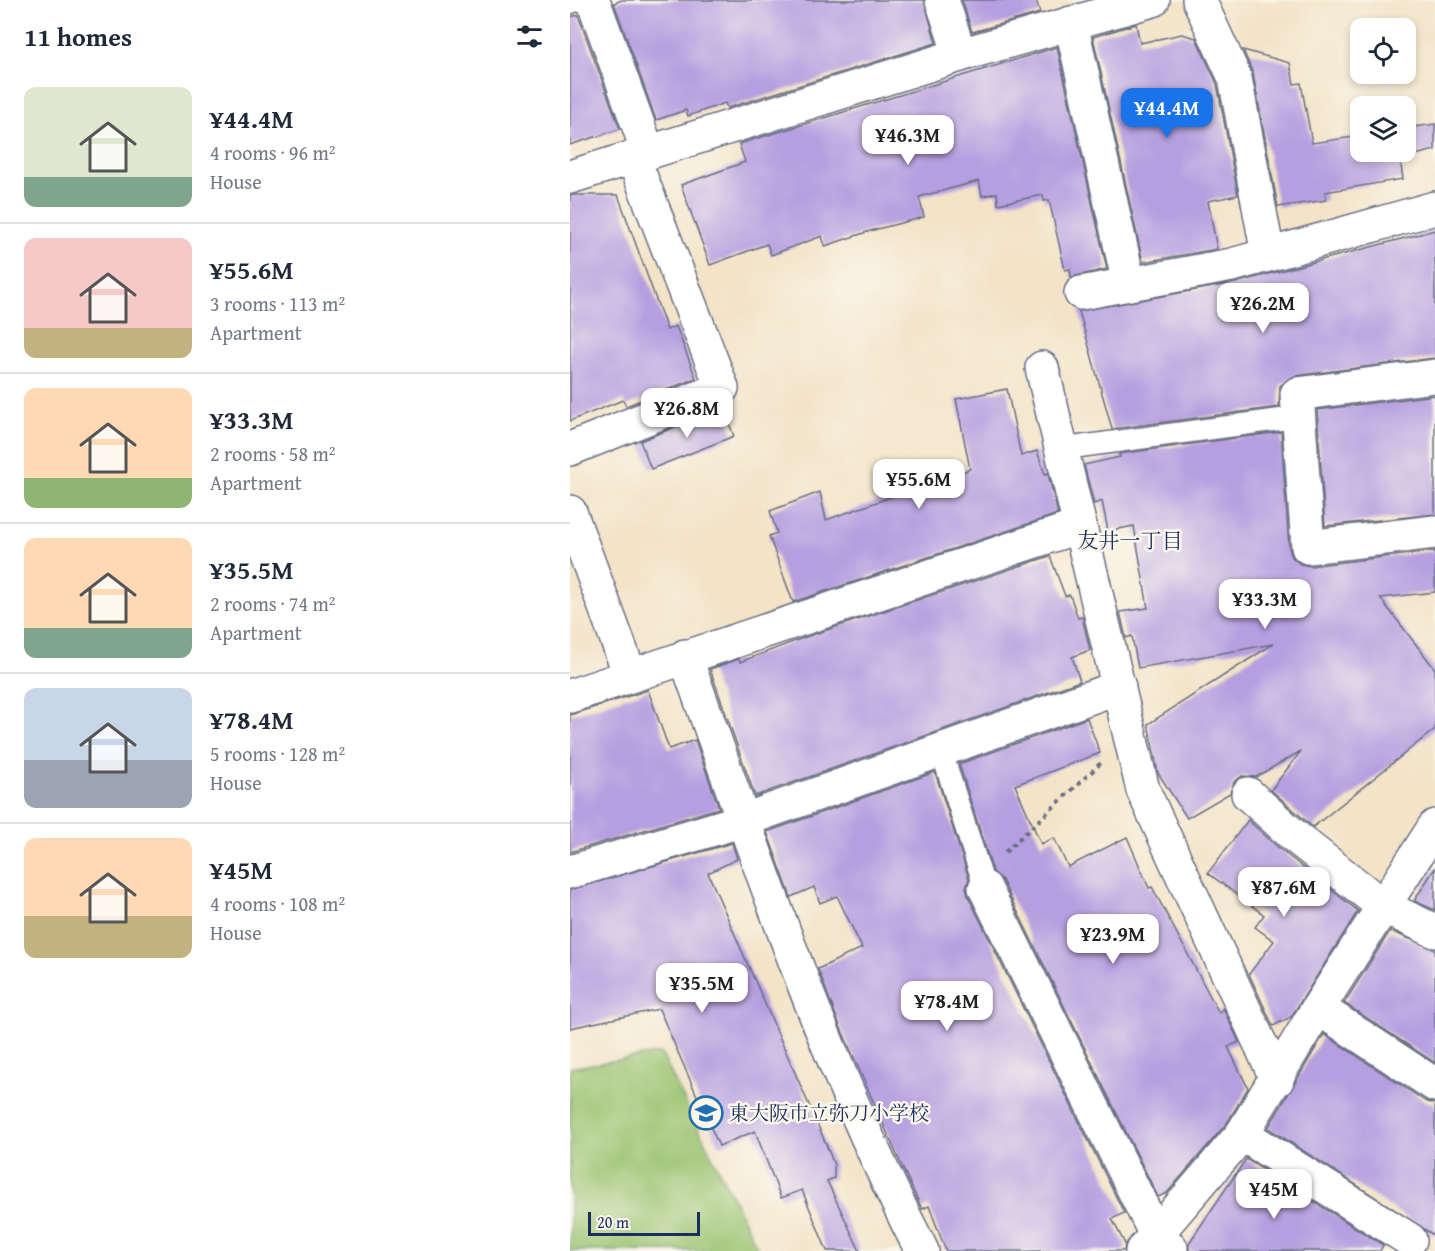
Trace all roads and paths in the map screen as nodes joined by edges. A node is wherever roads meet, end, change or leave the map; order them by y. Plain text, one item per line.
1 (578, 0) edge
2 (593, 0) edge
3 (942, 0) edge
4 (1153, 0) edge
5 (1198, 0) edge
6 (570, 3) edge
7 (1071, 23) junction
8 (960, 55) junction
9 (641, 154) junction
10 (570, 177) edge
11 (1435, 208) edge
12 (1268, 255) junction
13 (1129, 284) junction
14 (1081, 292) dead end
15 (1042, 368) dead end
16 (1435, 376) edge
17 (1299, 417) junction
18 (570, 449) edge
19 (1061, 449) junction
20 (570, 512) edge
21 (1080, 526) junction
22 (1435, 532) edge
23 (685, 656) junction
24 (630, 675) junction
25 (1119, 687) junction
26 (570, 696) edge
27 (1130, 736) junction
28 (941, 750) junction
29 (1248, 794) dead end
30 (744, 820) junction
31 (1435, 826) edge
32 (570, 872) edge
33 (985, 888) junction
34 (1384, 907) junction
35 (1435, 931) edge
36 (1318, 1008) junction
37 (1276, 1080) junction
38 (1435, 1085) edge
39 (1242, 1134) junction
40 (1410, 1240) dead end
41 (1158, 1246) edge
42 (922, 1251) edge

1 - 6 lane
2 - 9 street
3 - 8 street
4 - 7 street
5 - 12 street
7 - 8 street
7 - 13 street
8 - 9 street
9 - 10 street
9 - 18 street
11 - 12 street
12 - 13 street
13 - 14 street
15 - 19 street
16 - 17 street
17 - 19 lane
17 - 22 street
19 - 21 street
20 - 24 street
21 - 23 street
21 - 25 street
23 - 24 street
23 - 30 street
24 - 26 street
25 - 27 street
25 - 28 street
27 - 33 path
27 - 37 street
28 - 30 street
28 - 33 lane
29 - 34 street
30 - 32 street
30 - 42 street
31 - 34 street
33 - 41 street
34 - 35 street
34 - 36 street
36 - 37 street
36 - 38 street
37 - 39 street
39 - 40 street
39 - 41 street

